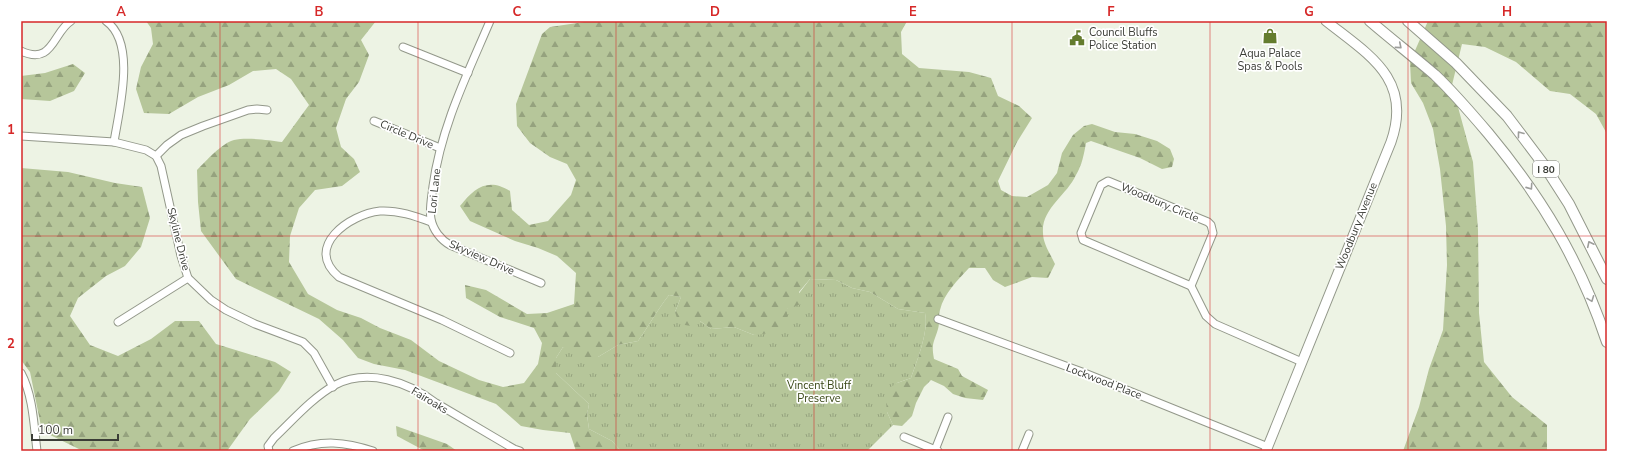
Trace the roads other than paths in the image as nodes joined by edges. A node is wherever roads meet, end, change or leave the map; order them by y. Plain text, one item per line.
1 (71, 21) edge
2 (106, 21) edge
3 (490, 21) edge
4 (1326, 21) edge
5 (1370, 21) edge
6 (1408, 21) edge
7 (403, 47) dead end
8 (21, 51) edge
9 (468, 73) junction
10 (266, 110) dead end
11 (374, 121) dead end
12 (21, 136) edge
13 (114, 142) junction
14 (440, 148) junction
15 (156, 156) junction
16 (431, 222) junction
17 (188, 278) junction
18 (1607, 279) edge
19 (541, 283) dead end
20 (1191, 286) junction
21 (938, 319) dead end
22 (118, 322) dead end
23 (1607, 342) edge
24 (510, 353) dead end
25 (1302, 362) junction
26 (21, 373) edge
27 (333, 387) junction
28 (948, 417) dead end
29 (1029, 434) dead end
30 (904, 437) dead end
31 (1267, 449) edge
32 (937, 450) edge
33 (37, 451) edge
34 (269, 451) edge
35 (294, 451) edge
36 (373, 451) edge
37 (520, 451) edge
38 (1022, 451) edge

1 - 8 street
2 - 13 street
3 - 9 street, Lori Lane
4 - 25 main road, Woodbury Avenue
5 -> 23 highway, I 80
18 -> 6 highway, I 80
7 - 9 street
9 - 14 street, Lori Lane
10 - 15 street
11 - 14 street, Circle Drive
12 - 13 street
13 - 15 street
14 - 16 street, Lori Lane
15 - 17 street, Skyline Drive
16 - 19 street, Skyview Drive
16 - 24 street, Lori Lane
17 - 22 street
17 - 27 street, Skyline Drive
20 - 20 street, Woodbury Circle
20 - 25 street
21 - 31 street, Lockwood Place
25 - 31 main road, Woodbury Avenue
26 - 33 street
27 - 34 street
27 - 37 street, Fairoaks
28 - 32 street
29 - 38 street
30 - 32 street
35 - 36 street

